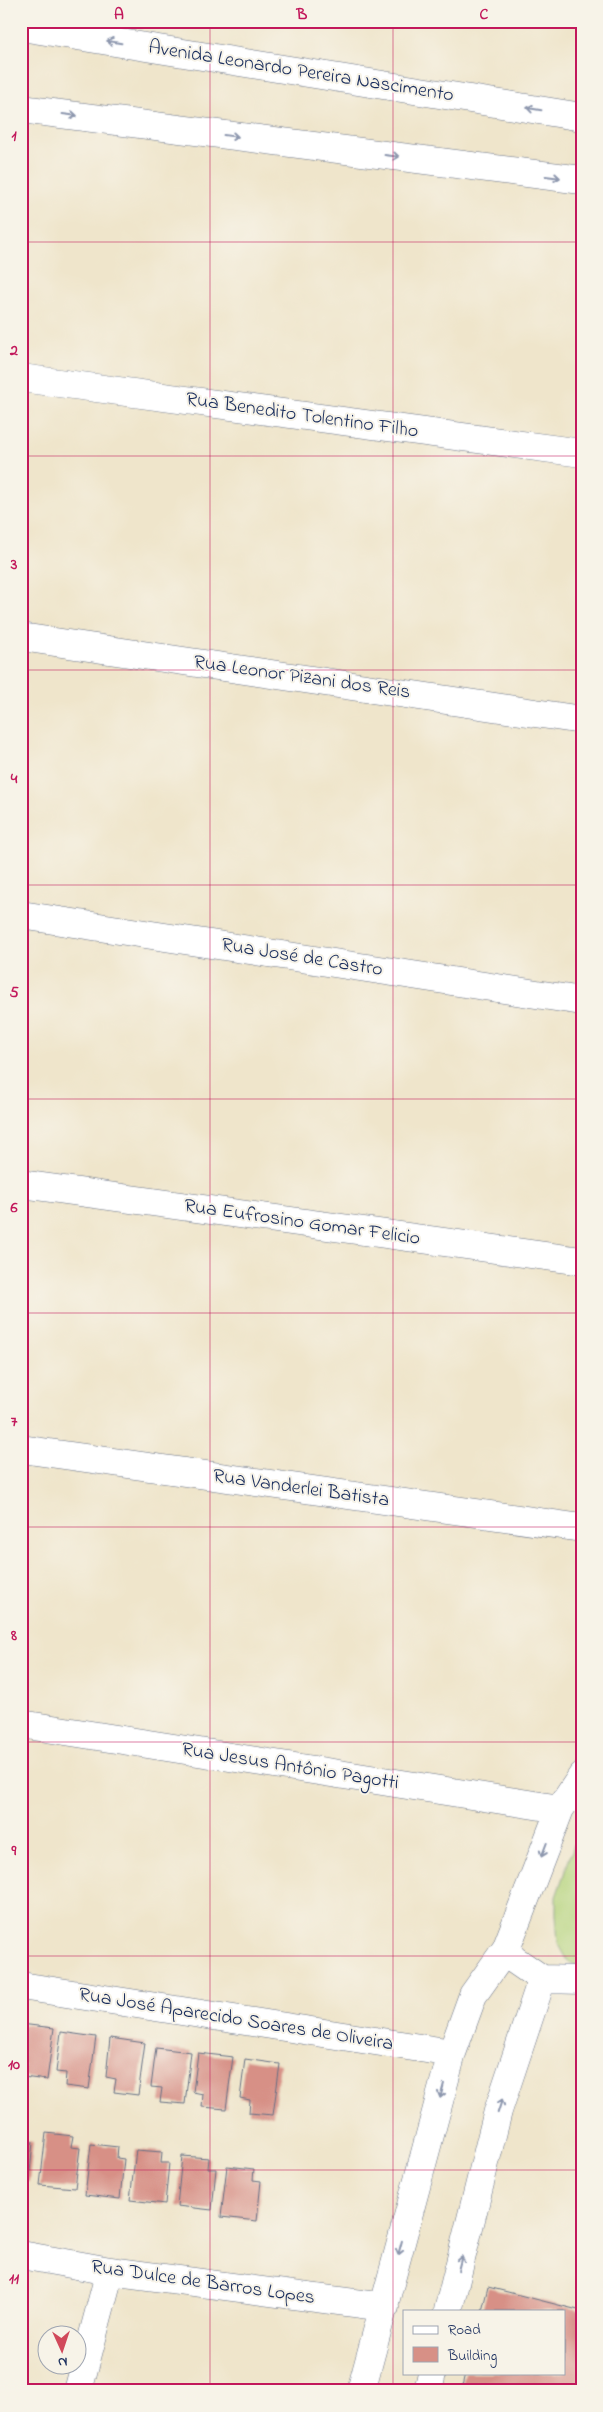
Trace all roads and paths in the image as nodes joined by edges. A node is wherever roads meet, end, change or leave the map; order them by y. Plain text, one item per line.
1 (21, 27) edge
2 (21, 109) edge
3 (582, 117) edge
4 (582, 180) edge
5 (21, 378) edge
6 (582, 453) edge
7 (21, 637) edge
8 (582, 720) edge
9 (21, 915) edge
10 (582, 1001) edge
11 (21, 1184) edge
12 (582, 1261) edge
13 (21, 1449) edge
14 (582, 1528) edge
15 (21, 1724) edge
16 (582, 1776) edge
17 (560, 1809) junction
18 (506, 1949) junction
19 (542, 1979) junction
20 (582, 1980) edge
21 (21, 1986) edge
22 (452, 2053) junction
23 (21, 2255) edge
24 (110, 2271) junction
25 (385, 2307) junction
26 (448, 2310) edge
27 (432, 2374) edge
28 (78, 2391) edge
29 (361, 2391) edge
30 (428, 2391) edge

3 -> 1 street, Avenida Leonardo Pereira Nascimento
2 -> 4 street
5 - 6 street, Rua Benedito Tolentino Filho
7 - 8 street, Rua Leonor Pizani dos Reis
9 - 10 street, Rua José de Castro
11 - 12 street, Rua Eufrosino Gomar Felicio
13 - 14 street, Rua Vanderlei Batista
15 - 17 street, Rua Jesus Antônio Pagotti
16 - 17 street
17 -> 18 street
18 - 19 street
18 - 22 street
19 - 20 street
26 -> 19 street
21 - 22 street, Rua José Aparecido Soares de Oliveira
22 -> 25 street
23 - 24 street, Rua Dulce de Barros Lopes
24 - 25 street, Rua Dulce de Barros Lopes
24 - 28 street
25 - 29 street
27 - 30 street

